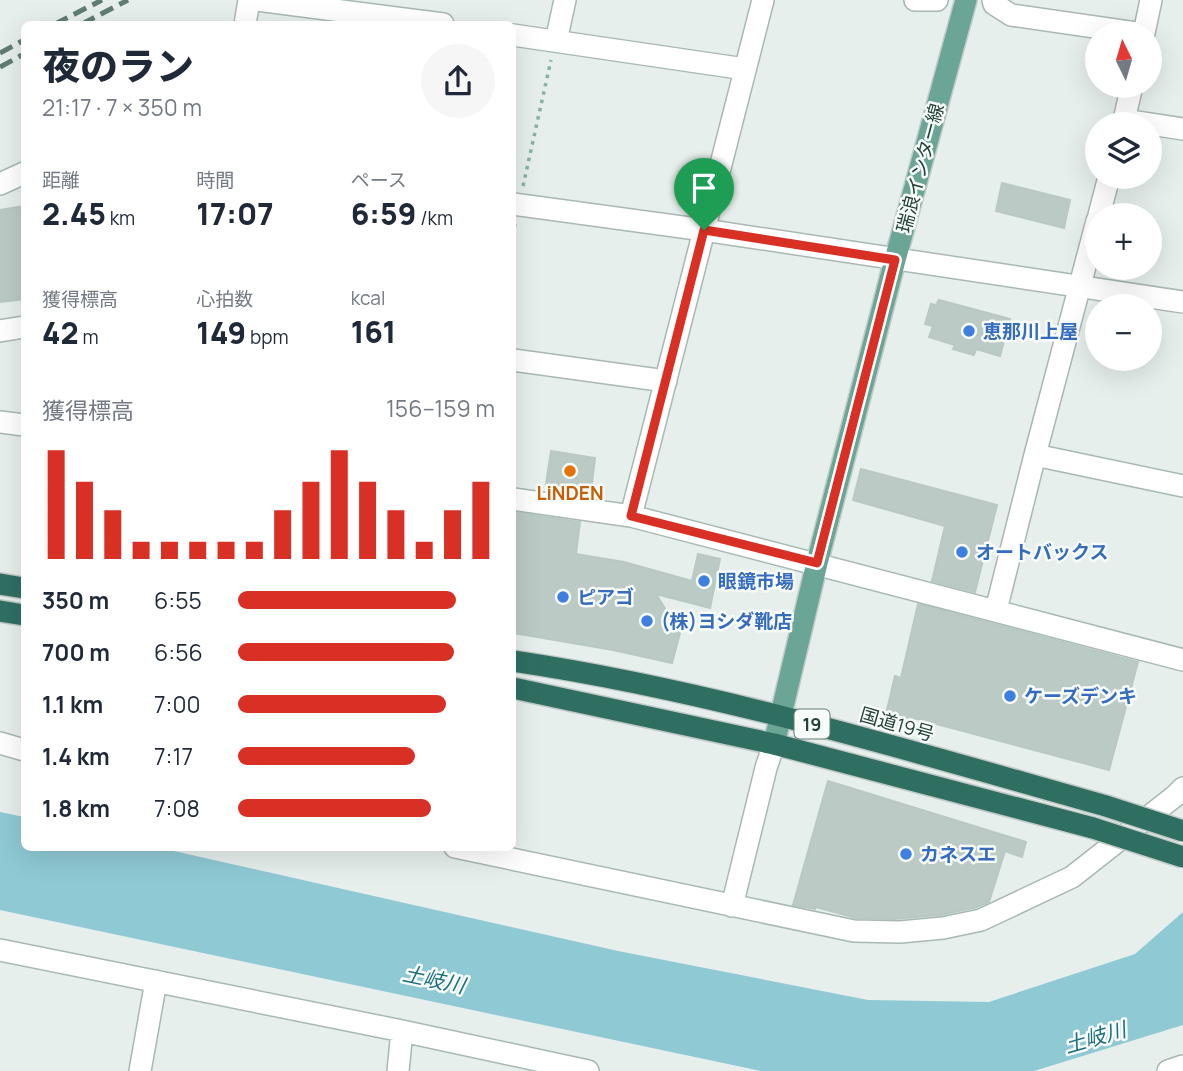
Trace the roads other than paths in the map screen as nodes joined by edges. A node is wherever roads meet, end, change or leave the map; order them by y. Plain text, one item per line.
1 (249, 0) edge
2 (257, 0) edge
3 (565, 0) edge
4 (763, 0) edge
5 (915, 0) edge
6 (937, 0) edge
7 (966, 0) edge
8 (993, 0) edge
9 (1151, 0) edge
10 (246, 21) edge
11 (420, 21) edge
12 (1147, 21) edge
13 (1085, 26) edge
14 (516, 35) edge
15 (555, 41) junction
16 (745, 69) junction
17 (1162, 127) edge
18 (1183, 129) edge
19 (21, 174) edge
20 (0, 184) edge
21 (516, 204) edge
22 (704, 230) junction
23 (895, 260) junction
24 (1085, 267) edge
25 (1080, 286) junction
26 (1183, 302) edge
27 (21, 328) edge
28 (0, 331) edge
29 (516, 360) edge
30 (666, 381) junction
31 (0, 422) edge
32 (21, 425) edge
33 (1035, 455) junction
34 (1183, 486) edge
35 (516, 499) edge
36 (631, 516) junction
37 (817, 563) junction
38 (0, 584) edge
39 (21, 588) edge
40 (996, 610) junction
41 (0, 611) edge
42 (21, 614) edge
43 (1183, 660) edge
44 (516, 662) edge
45 (516, 689) edge
46 (781, 715) junction
47 (0, 743) edge
48 (774, 744) junction
49 (21, 749) edge
50 (1183, 788) edge
51 (1183, 831) edge
52 (474, 851) edge
53 (1183, 857) edge
54 (732, 906) junction
55 (0, 950) edge
56 (156, 981) junction
57 (401, 1031) junction
58 (1183, 1066) edge
59 (140, 1071) edge
60 (398, 1071) edge
61 (588, 1071) edge
62 (1168, 1071) edge

1 - 10 street
2 - 11 street
3 - 15 street
4 - 16 street
5 - 6 street
7 - 23 main road, 瑞浪インター線
8 - 13 street
9 - 12 street
14 - 15 street
15 - 16 street
16 - 22 street
17 - 18 street
19 - 20 street
21 - 22 street
22 - 23 street
22 - 30 street
23 - 25 street
23 - 37 main road, 瑞浪インター線
24 - 25 street
25 - 26 street
25 - 33 street
27 - 28 street
29 - 30 street
30 - 36 street
31 - 32 street
33 - 34 street
33 - 40 street
35 - 36 street
36 - 37 street
37 - 40 street
37 - 46 main road, 瑞浪インター線
38 - 39 highway
40 - 43 street
41 - 42 highway
44 - 46 highway, 国道19号 / 19
45 - 48 highway, 19
46 - 48 main road, 瑞浪インター線
46 - 51 highway, 国道19号 / 19, bridge
47 - 49 street
48 - 53 highway, 19, bridge
48 - 54 street
50 - 54 street
52 - 54 street
55 - 56 street
56 - 57 street
56 - 59 street
57 - 60 street
57 - 61 street
58 - 62 street

